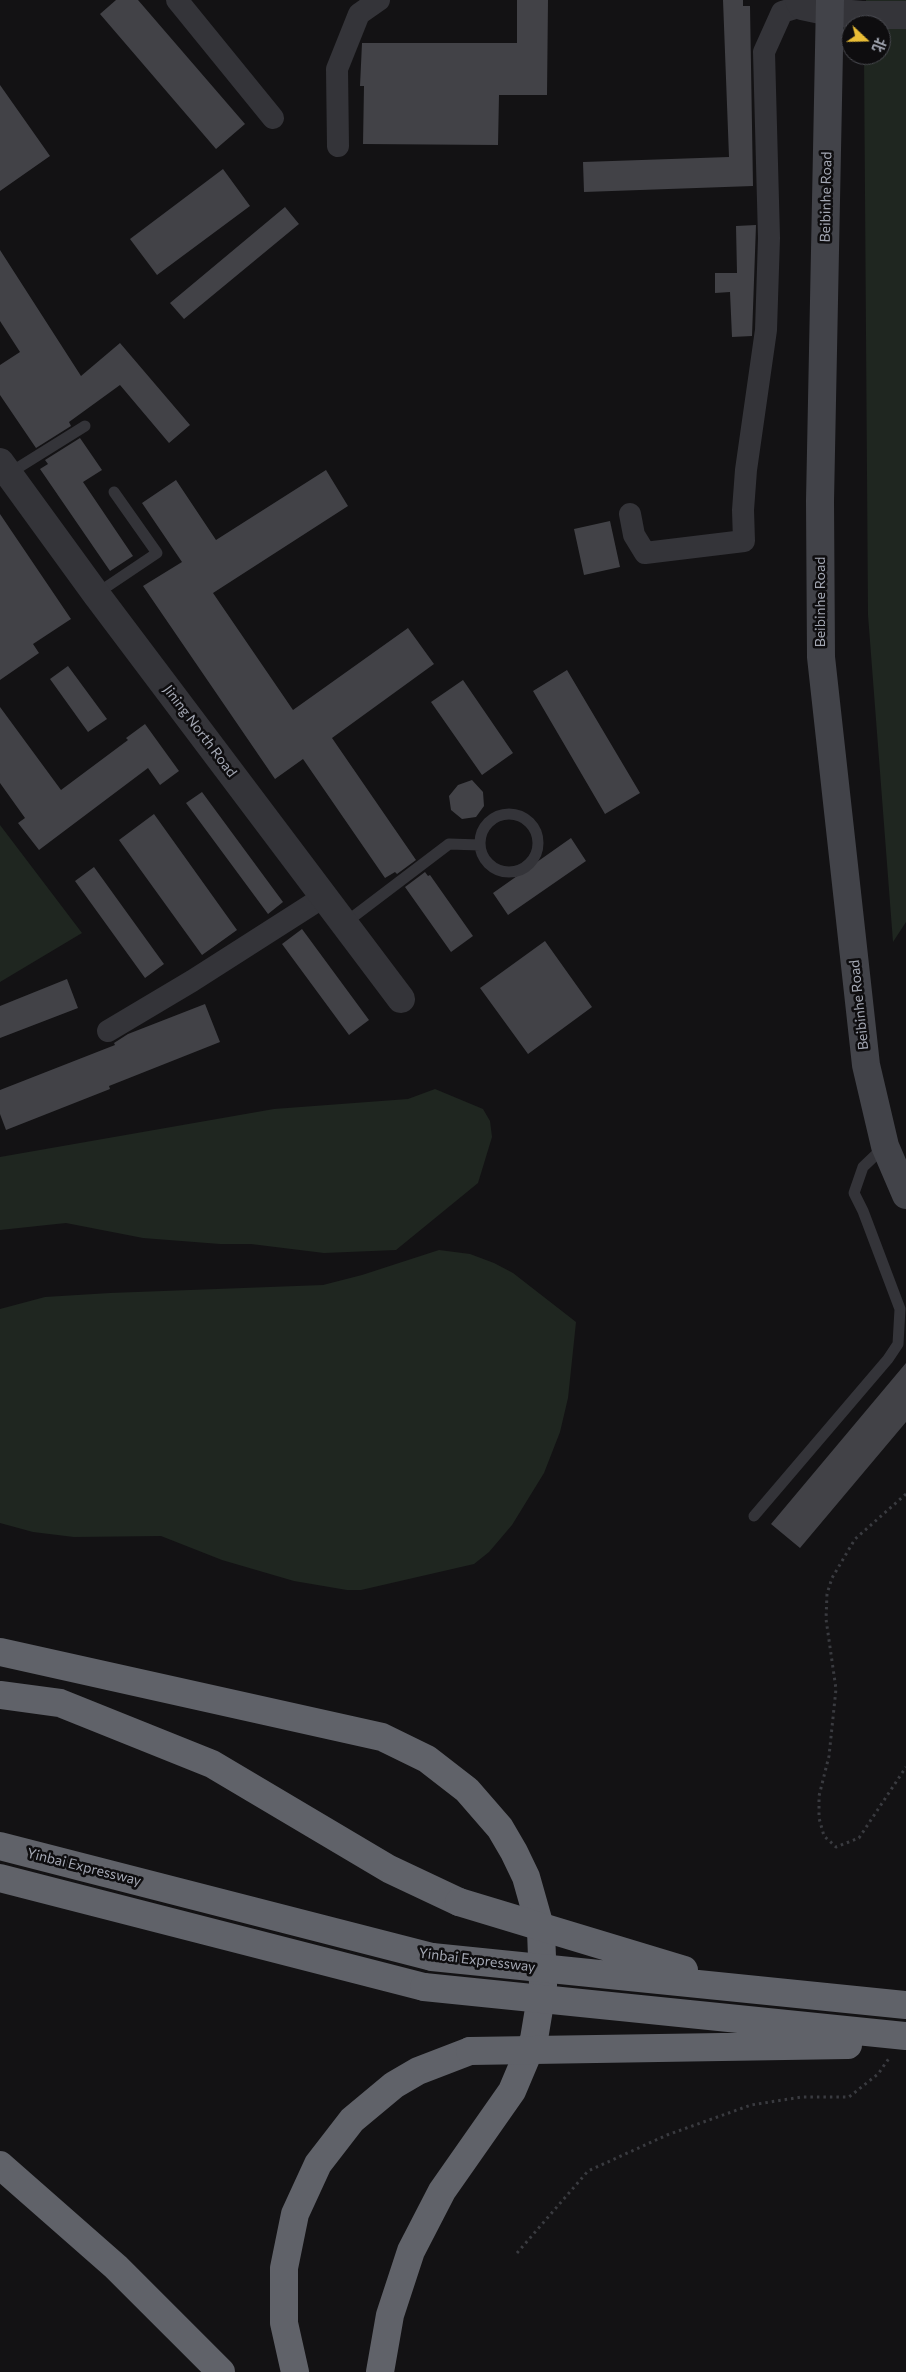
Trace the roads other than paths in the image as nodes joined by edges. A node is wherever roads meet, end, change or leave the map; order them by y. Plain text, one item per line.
1 (178, 0) edge
2 (379, 0) edge
3 (800, 3) edge
4 (830, 6) edge
5 (906, 15) edge
6 (273, 118) dead end
7 (338, 146) dead end
8 (85, 426) dead end
9 (4, 468) edge
10 (114, 492) dead end
11 (630, 514) dead end
12 (96, 594) junction
13 (480, 845) junction
14 (325, 896) junction
15 (345, 923) junction
16 (402, 999) dead end
17 (108, 1031) dead end
18 (885, 1146) junction
19 (906, 1195) edge
20 (754, 1516) dead end
21 (0, 1652) edge
22 (0, 1695) edge
23 (0, 1846) edge
24 (0, 1878) edge
25 (745, 1988) junction
26 (906, 2005) edge
27 (902, 2044) edge
28 (0, 2148) edge
29 (0, 2165) edge
30 (50, 2208) junction
31 (221, 2372) edge
32 (295, 2372) edge
33 (380, 2372) edge

1 - 6 street
2 - 7 street
3 - 4 street
3 - 11 street
4 - 5 street
4 - 18 main road, Beibinhe Road
8 - 9 lane
9 - 12 street, Jining North Road
10 - 12 lane
12 - 14 street, Jining North Road
13 - 13 lane
13 - 15 lane
14 - 15 street, Jining North Road
14 - 17 street
15 - 16 street, Jining North Road
18 - 19 main road, Beibinhe Road
18 - 20 lane
21 - 33 highway
22 - 25 highway, bridge
23 - 25 highway, Yinbai Expressway, bridge
24 - 27 highway, bridge
25 - 26 highway, Yinbai Expressway, bridge
27 - 32 highway, bridge
28 - 30 highway
29 - 30 highway
30 - 31 highway

